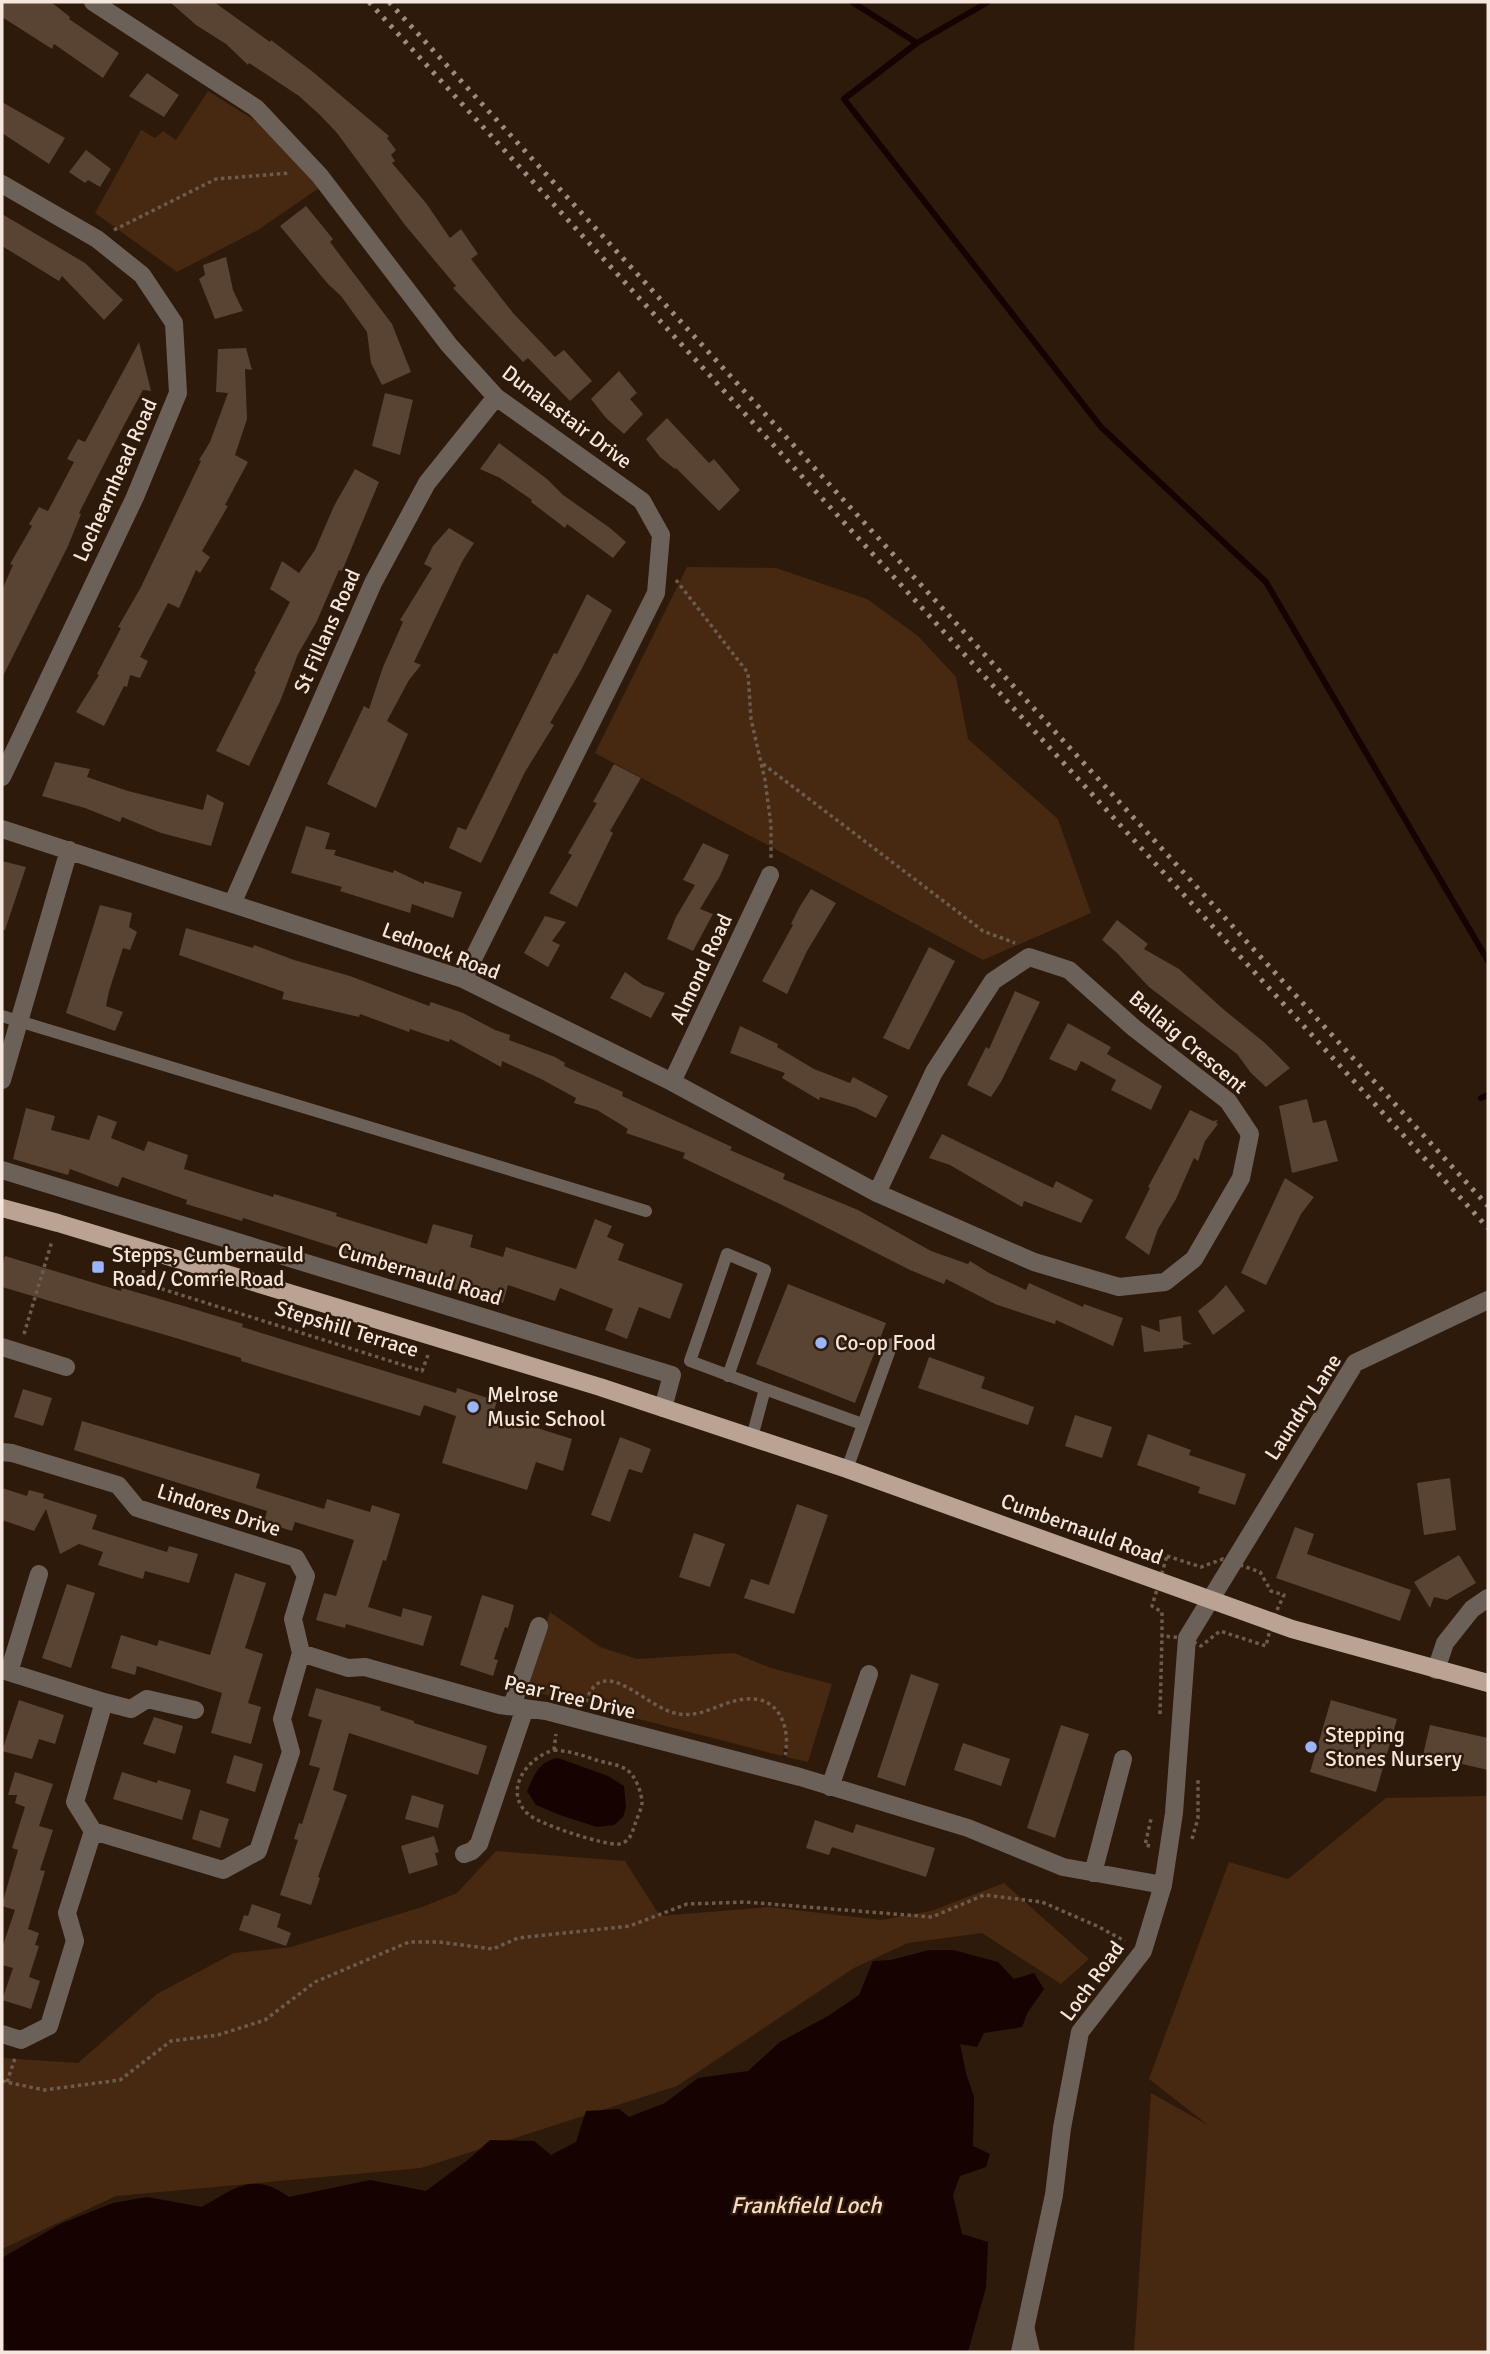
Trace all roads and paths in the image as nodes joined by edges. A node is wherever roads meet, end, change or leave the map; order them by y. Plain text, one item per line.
1 (93, 2) edge
2 (315, 171) junction
3 (2, 184) edge
4 (97, 239) junction
5 (496, 397) junction
6 (659, 555) junction
7 (761, 763) junction
8 (2, 777) edge
9 (2, 829) edge
10 (69, 850) junction
11 (770, 875) joint
12 (233, 902) junction
13 (1029, 957) junction
14 (463, 979) junction
15 (10, 1019) edge
16 (2, 1080) edge
17 (672, 1082) junction
18 (2, 1170) edge
19 (877, 1193) junction
20 (2, 1208) edge
21 (646, 1212) dead end
22 (58, 1223) junction
23 (148, 1250) junction
24 (1488, 1300) edge
25 (434, 1336) junction
26 (892, 1344) dead end
27 (10, 1350) edge
28 (65, 1367) dead end
29 (728, 1376) junction
30 (765, 1389) junction
31 (663, 1408) junction
32 (862, 1424) junction
33 (752, 1437) junction
34 (2, 1452) edge
35 (847, 1469) junction
36 (39, 1574) dead end
37 (1488, 1598) edge
38 (1211, 1599) junction
39 (539, 1626) dead end
40 (301, 1653) junction
41 (1436, 1670) junction
42 (6, 1671) edge
43 (869, 1674) dead end
44 (1488, 1683) edge
45 (104, 1702) junction
46 (519, 1707) junction
47 (195, 1710) dead end
48 (580, 1721) junction
49 (566, 1751) joint
50 (1123, 1759) dead end
51 (781, 1772) junction
52 (830, 1787) junction
53 (93, 1831) junction
54 (464, 1854) dead end
55 (1093, 1873) junction
56 (1163, 1885) junction
57 (1143, 1951) junction
58 (2, 2034) edge
59 (21, 2040) junction
60 (4, 2082) edge
61 (1027, 2325) junction
62 (1020, 2352) edge
63 (1034, 2352) edge

1 - 2 street, Dunalastair Drive
2 - 4 path
2 - 5 street, Dunalastair Drive
3 - 4 street, Lochearnhead Road
4 - 8 street, Lochearnhead Road
5 - 6 street, Dunalastair Drive
5 - 12 street, St Fillans Road
6 - 7 path
6 - 14 street, Dunalastair Drive
7 - 11 path
7 - 13 path
9 - 10 street, Lednock Road
10 - 12 street, Lednock Road
10 - 15 street
11 - 17 street, Almond Road
12 - 14 street, Lednock Road
13 - 19 street
13 - 19 street, Ballaig Crescent
14 - 17 street, Lednock Road
15 - 16 street
15 - 21 lane
17 - 19 street, Lednock Road
18 - 31 street, Cumbernauld Road
20 - 22 main road, Cumbernauld Road
22 - 23 main road, Cumbernauld Road
22 - 27 path
23 - 25 main road, Cumbernauld Road
23 - 25 path, Stepshill Terrace
24 - 38 street, Laundry Lane
25 - 31 main road, Cumbernauld Road
26 - 32 lane
27 - 28 street
29 - 29 lane
29 - 30 lane
30 - 32 lane
30 - 33 lane
31 - 33 main road, Cumbernauld Road
32 - 35 lane
33 - 35 main road, Cumbernauld Road
34 - 40 street, Lindores Drive
35 - 38 main road, Cumbernauld Road
36 - 42 street
37 - 41 street
38 - 41 main road, Cumbernauld Road
38 - 56 street, Loch Road
39 - 46 street
40 - 46 street, Pear Tree Drive
40 - 53 street, Lindores Drive
41 - 44 main road, Cumbernauld Road
42 - 45 street
43 - 52 street
45 - 47 street
45 - 53 street
46 - 48 street, Pear Tree Drive
46 - 54 street
48 - 51 street, Pear Tree Drive
48 - 51 path
49 - 49 path
50 - 55 street
51 - 52 street, Pear Tree Drive
52 - 55 street, Pear Tree Drive
53 - 59 street
55 - 56 street, Pear Tree Drive
56 - 57 street, Loch Road
57 - 60 path
57 - 61 street, Loch Road
58 - 59 street
59 - 60 path
61 - 62 street, Loch Road
61 - 63 lane

